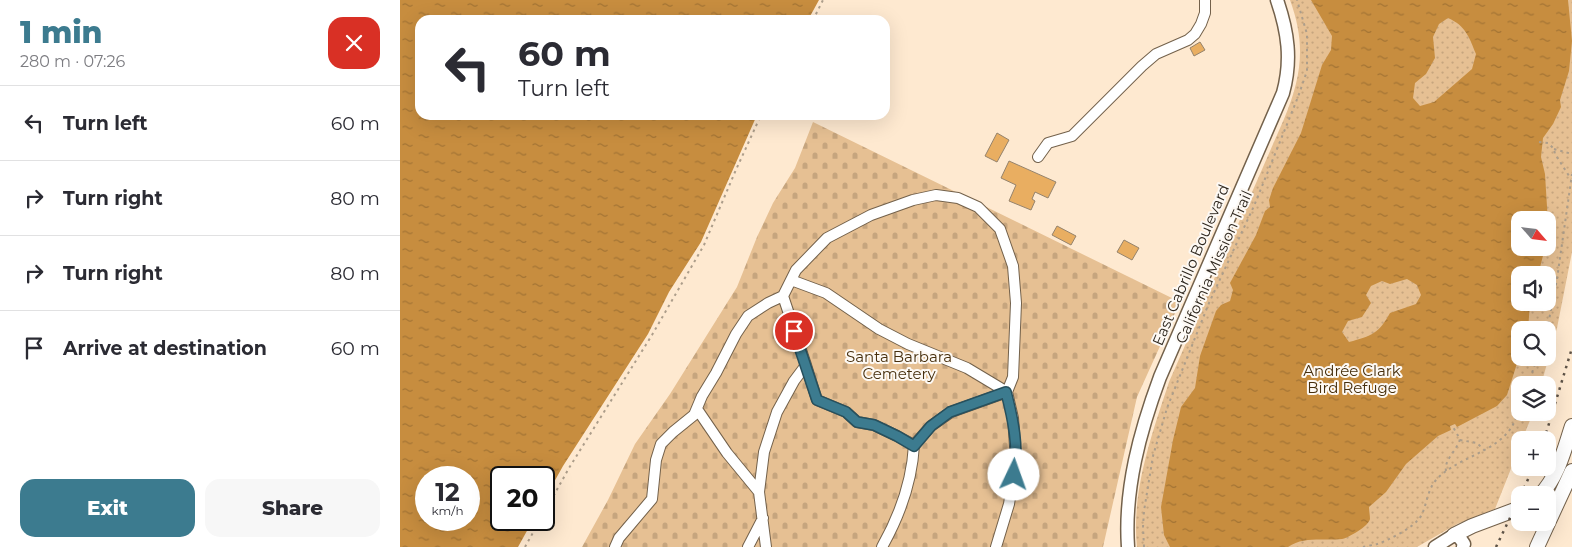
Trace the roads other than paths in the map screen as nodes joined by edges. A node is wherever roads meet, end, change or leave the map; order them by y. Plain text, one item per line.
1 (1205, 0) edge
2 (1277, 0) edge
3 (1038, 157) dead end
4 (791, 280) junction
5 (783, 296) junction
6 (806, 365) junction
7 (1006, 392) junction
8 (697, 409) junction
9 (1572, 426) edge
10 (914, 446) junction
11 (1572, 471) edge
12 (1548, 486) edge
13 (759, 492) junction
14 (1511, 511) edge
15 (763, 518) junction
16 (1454, 535) junction
17 (615, 547) edge
18 (748, 547) edge
19 (766, 547) edge
20 (882, 547) edge
21 (996, 547) edge
22 (1128, 547) edge
23 (1436, 547) edge
24 (1463, 547) edge
25 (1537, 547) edge

1 - 3 lane
2 - 22 main road, East Cabrillo Boulevard
4 - 5 lane
4 - 7 lane
4 - 7 lane
5 - 6 lane
5 - 8 lane
6 - 10 lane
6 - 13 lane
7 - 10 lane
7 - 21 lane
8 - 13 lane
8 - 17 lane
9 - 12 highway
10 - 20 lane
11 - 25 highway
13 - 15 lane
14 - 16 highway
15 - 18 lane
15 - 19 lane
16 - 23 main road
16 - 24 main road

